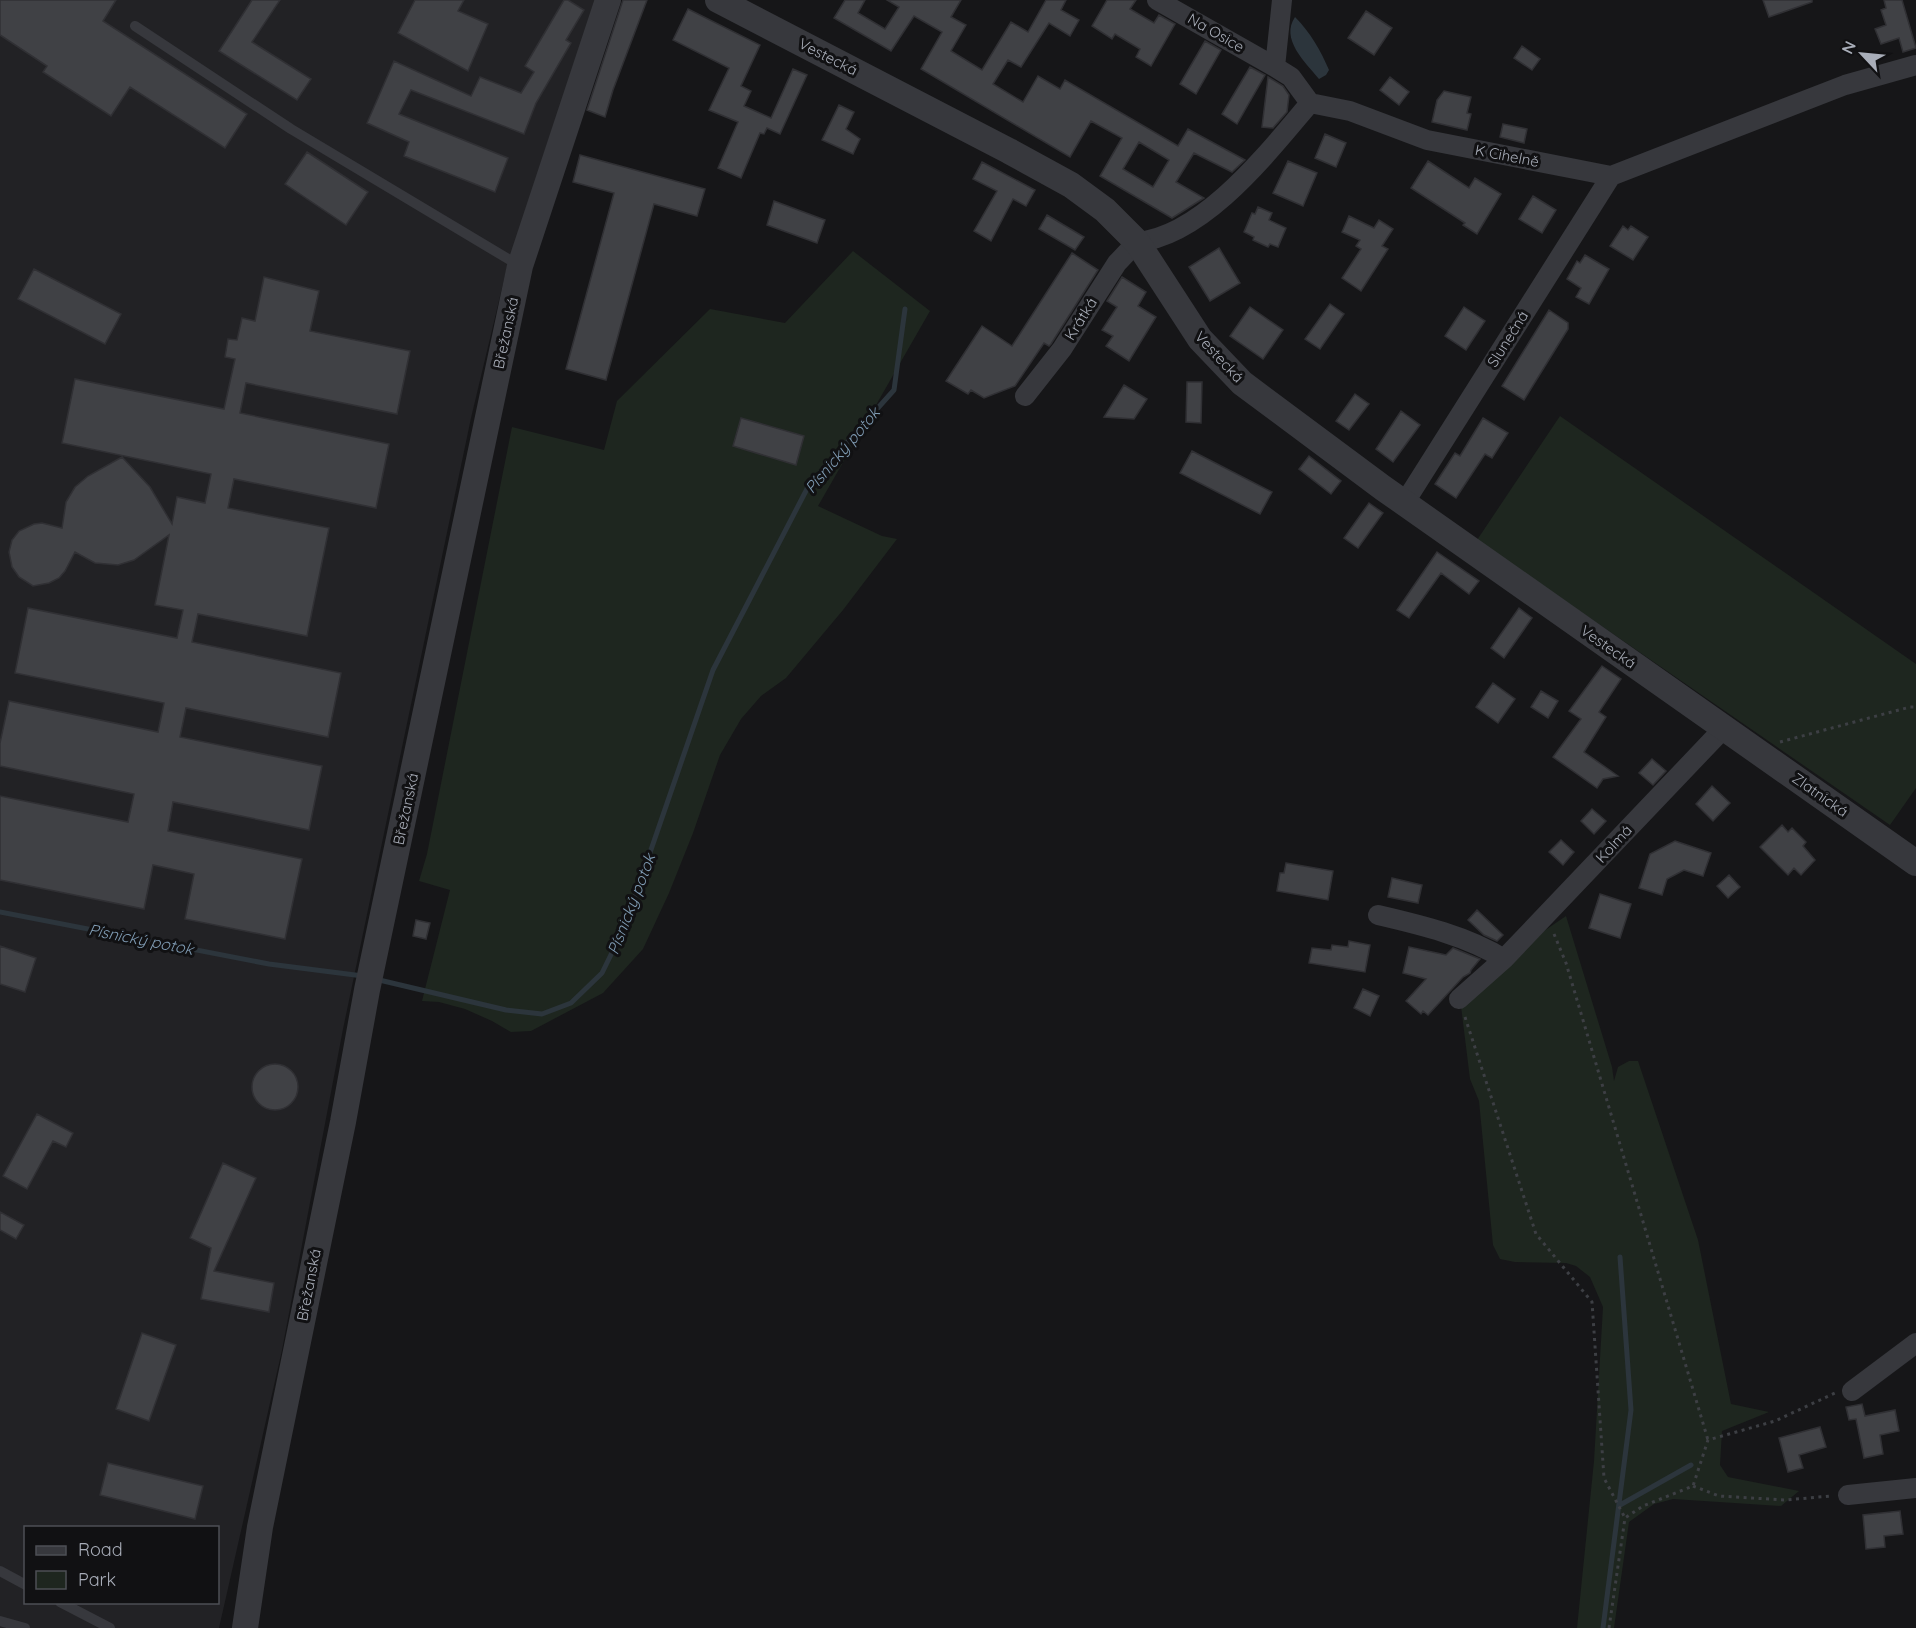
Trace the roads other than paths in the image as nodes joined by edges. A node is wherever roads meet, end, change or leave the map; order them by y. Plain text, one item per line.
1 (608, 0) edge
2 (718, 0) edge
3 (1157, 0) edge
4 (1282, 0) edge
5 (135, 26) dead end
6 (1916, 65) edge
7 (1275, 67) junction
8 (1310, 103) junction
9 (1611, 176) junction
10 (1137, 242) junction
11 (520, 266) junction
12 (1025, 396) dead end
13 (1405, 502) junction
14 (1724, 728) junction
15 (1916, 863) edge
16 (1378, 915) dead end
17 (1504, 959) junction
18 (1459, 999) road end
19 (1916, 1343) edge
20 (1852, 1391) road end
21 (1916, 1488) edge
22 (1848, 1495) road end
23 (0, 1571) edge
24 (24, 1584) edge
25 (64, 1604) edge
26 (0, 1622) edge
27 (26, 1628) edge
28 (110, 1628) edge
29 (245, 1628) edge

1 - 11 street, Břežanská
2 - 10 street, Vestecká
3 - 7 street, Na Osice
4 - 7 street
5 - 11 lane
6 - 9 street
7 - 8 street, Na Osice
8 - 9 street, K Cihelně
8 - 10 street
9 - 13 street, Slunečná
10 - 12 street, Krátká
10 - 13 street, Vestecká
11 - 29 street, Břežanská
13 - 14 street, Vestecká
14 - 15 street, Zlatnická
14 - 17 street, Kolmá
16 - 17 street
17 - 18 street, Kolmá
19 - 20 street
21 - 22 street
23 - 24 lane
25 - 28 lane
26 - 27 lane

